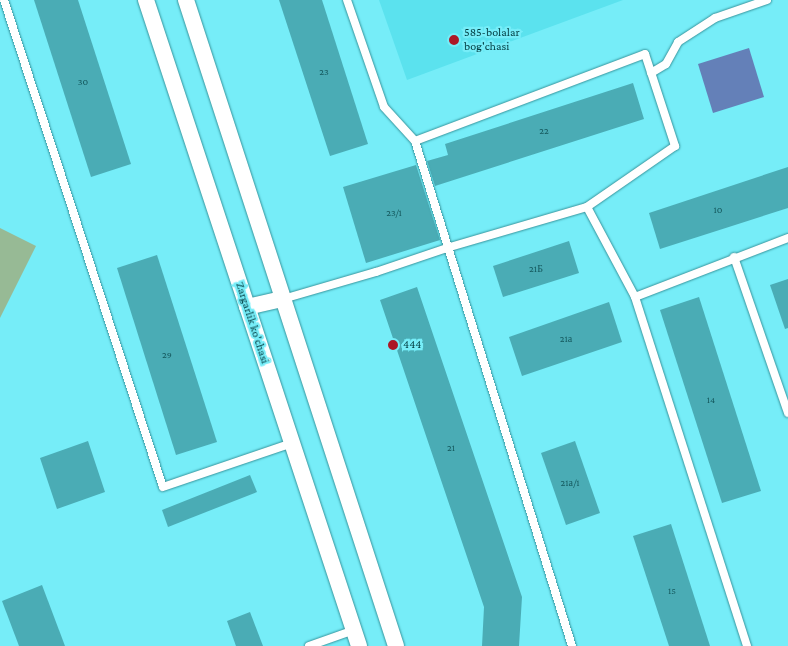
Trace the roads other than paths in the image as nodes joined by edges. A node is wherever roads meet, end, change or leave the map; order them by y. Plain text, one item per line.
1 (4, 0) edge
2 (146, 0) edge
3 (186, 0) edge
4 (347, 0) edge
5 (767, 0) edge
6 (651, 73) junction
7 (415, 141) junction
8 (587, 207) junction
9 (788, 238) edge
10 (450, 247) junction
11 (734, 257) junction
12 (635, 297) junction
13 (283, 299) junction
14 (247, 307) junction
15 (788, 413) edge
16 (292, 443) junction
17 (354, 630) junction
18 (309, 646) edge
19 (359, 646) edge
20 (396, 646) edge
21 (572, 646) edge
22 (747, 646) edge

1 - 16 lane
2 - 14 street, Zargarlik ko'chasi
3 - 13 street
4 - 7 lane
5 - 6 lane
6 - 7 lane
6 - 8 lane
7 - 10 lane
8 - 10 lane
8 - 12 lane
9 - 11 lane
10 - 13 lane
10 - 21 lane
11 - 12 lane
11 - 15 lane
12 - 22 lane
13 - 14 street
13 - 20 street
14 - 16 street, Zargarlik ko'chasi
16 - 17 street, Zargarlik ko'chasi
17 - 18 lane
17 - 19 street, Zargarlik ko'chasi

